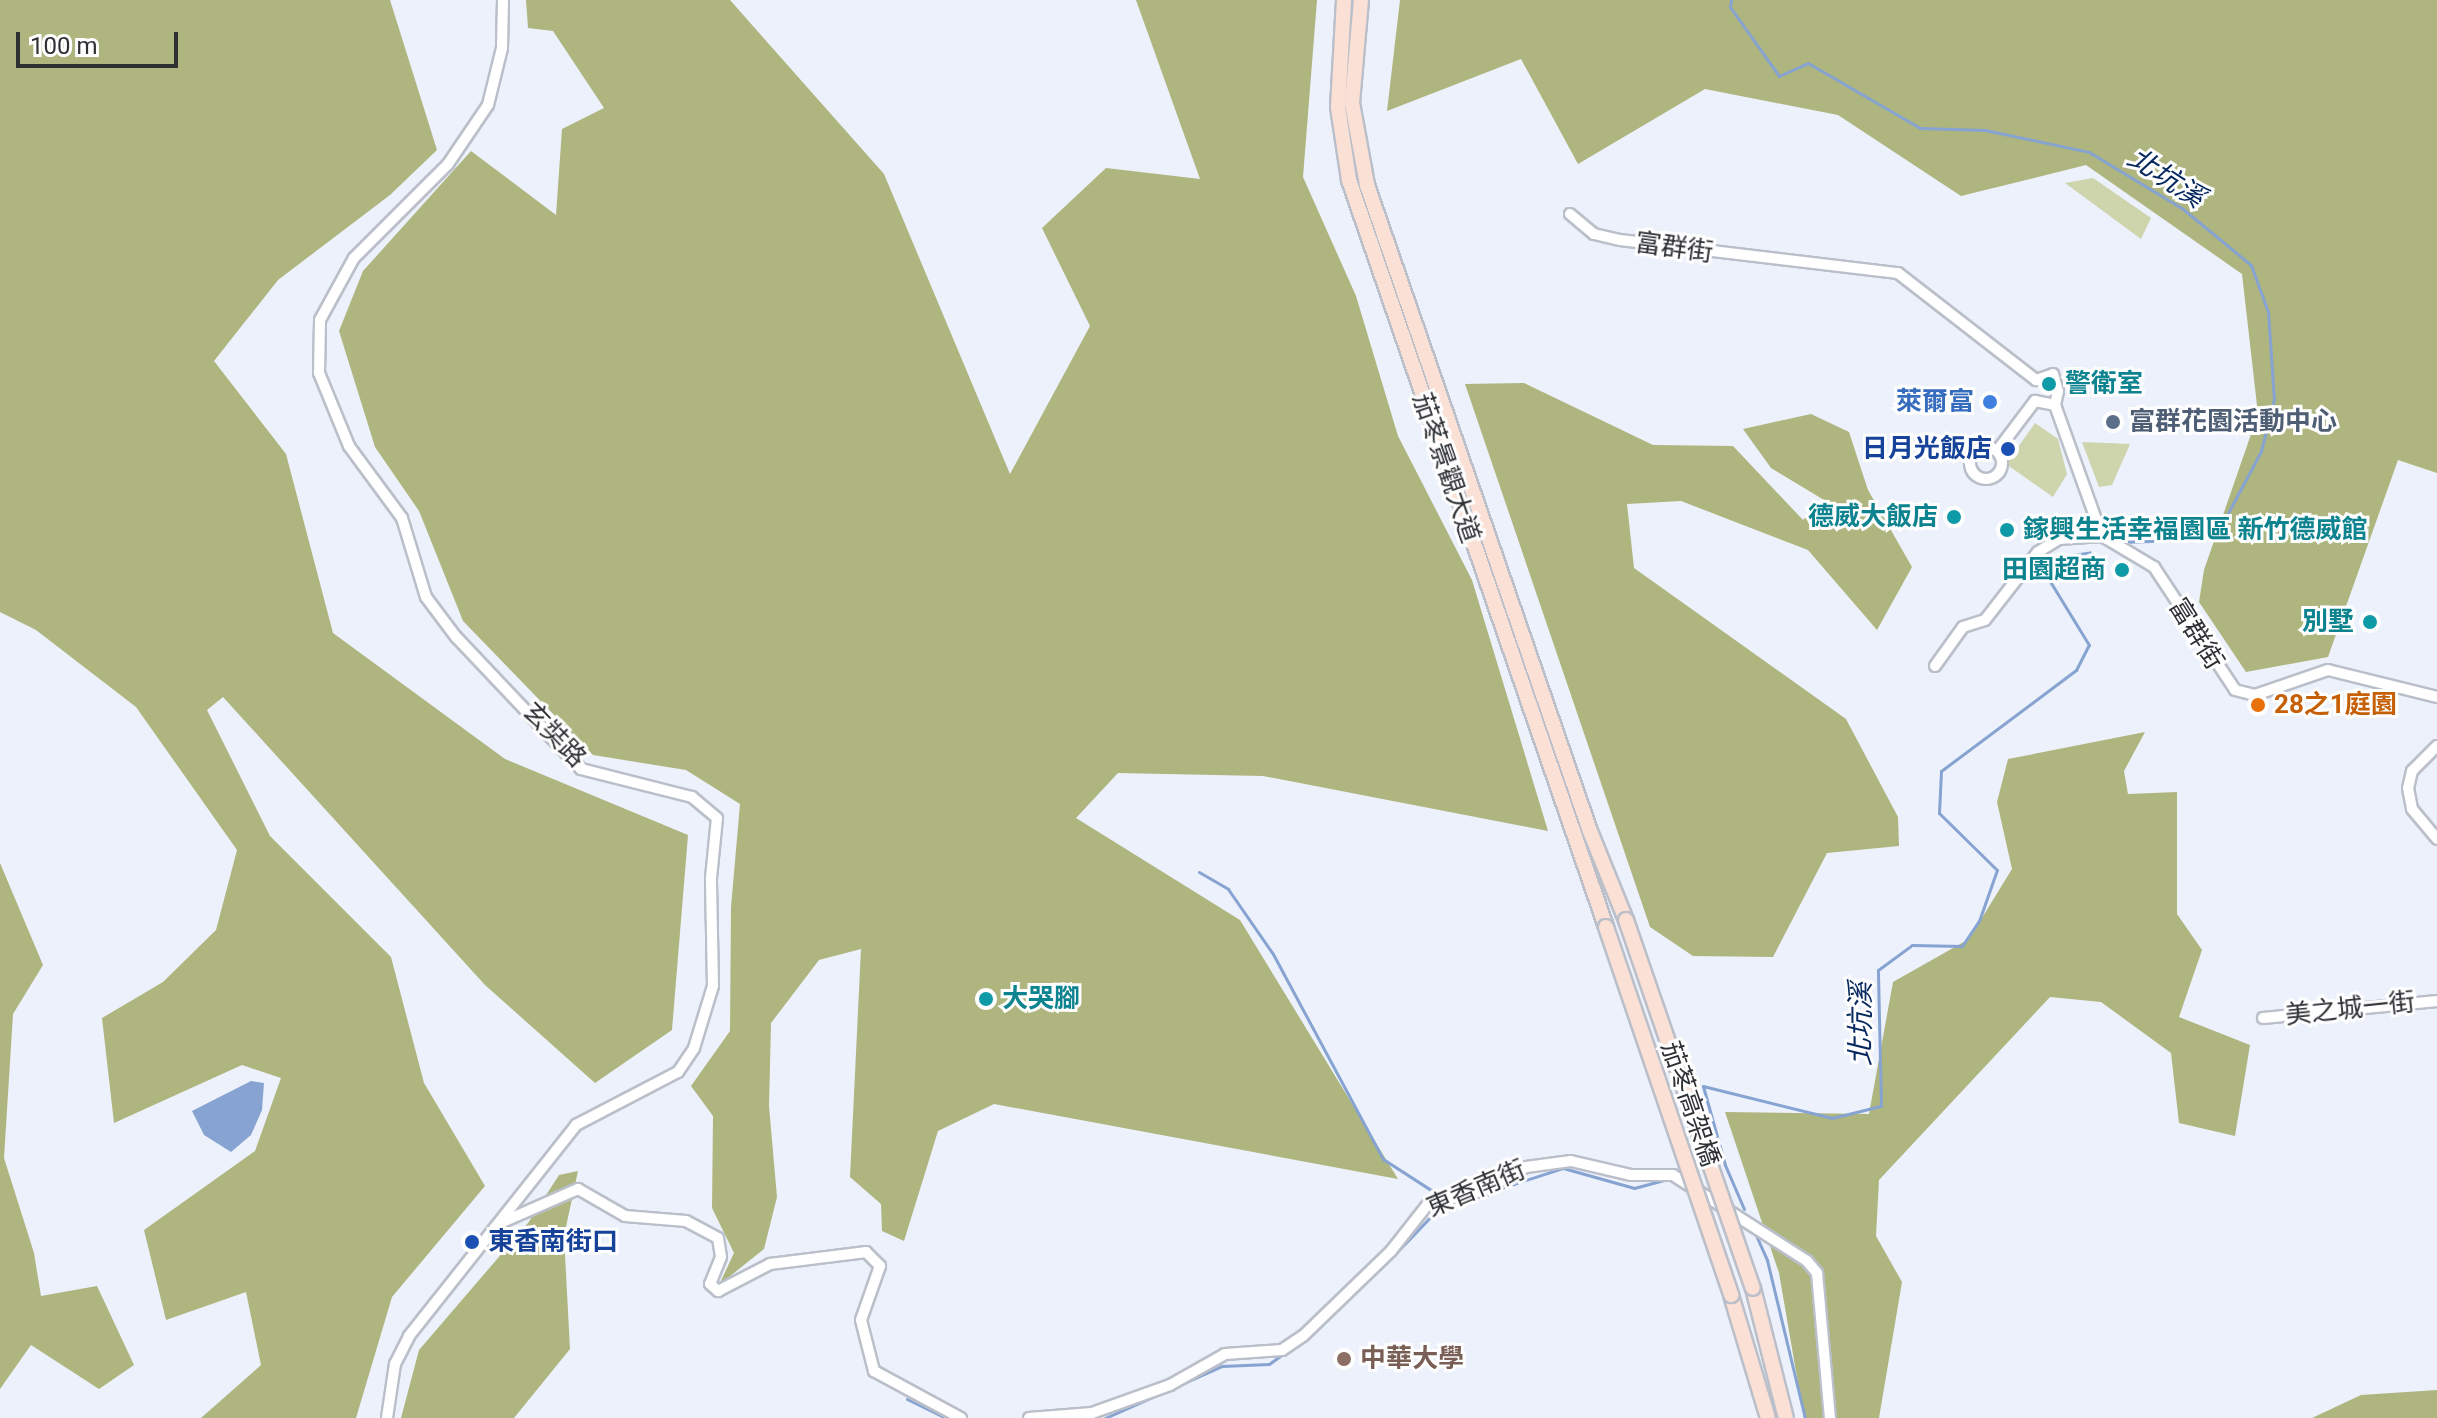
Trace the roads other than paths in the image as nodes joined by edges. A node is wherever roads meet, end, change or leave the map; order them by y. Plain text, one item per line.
1 (503, 0) edge
2 (1344, 0) edge
3 (1361, 0) edge
4 (1570, 214) dead end
5 (2036, 380) junction
6 (2042, 399) junction
7 (2055, 405) junction
8 (1997, 451) dead end
9 (2102, 536) junction
10 (1935, 666) dead end
11 (2437, 697) edge
12 (2437, 746) edge
13 (2437, 839) edge
14 (1626, 920) joint
15 (1606, 927) joint
16 (2437, 1001) edge
17 (2263, 1018) dead end
18 (503, 1222) junction
19 (387, 1418) edge
20 (961, 1418) edge
21 (1029, 1418) edge
22 (1768, 1418) edge
23 (1786, 1418) edge
24 (1830, 1418) edge

1 - 18 street, 玄奘路
2 - 15 street, 茄苳景觀大道
3 - 14 street, 茄苳景觀大道
4 - 5 street, 富群街
5 - 6 street
5 - 7 street
6 - 7 street
6 - 8 street
7 - 9 street
9 - 10 street
9 - 11 street, 富群街
12 - 13 street
14 - 23 street, 茄苳高架橋, bridge
15 - 22 street, 茄苳高架橋, bridge
16 - 17 street, 美之城一街
18 - 19 street, 玄奘路
18 - 20 street
21 - 24 street, 東香南街

